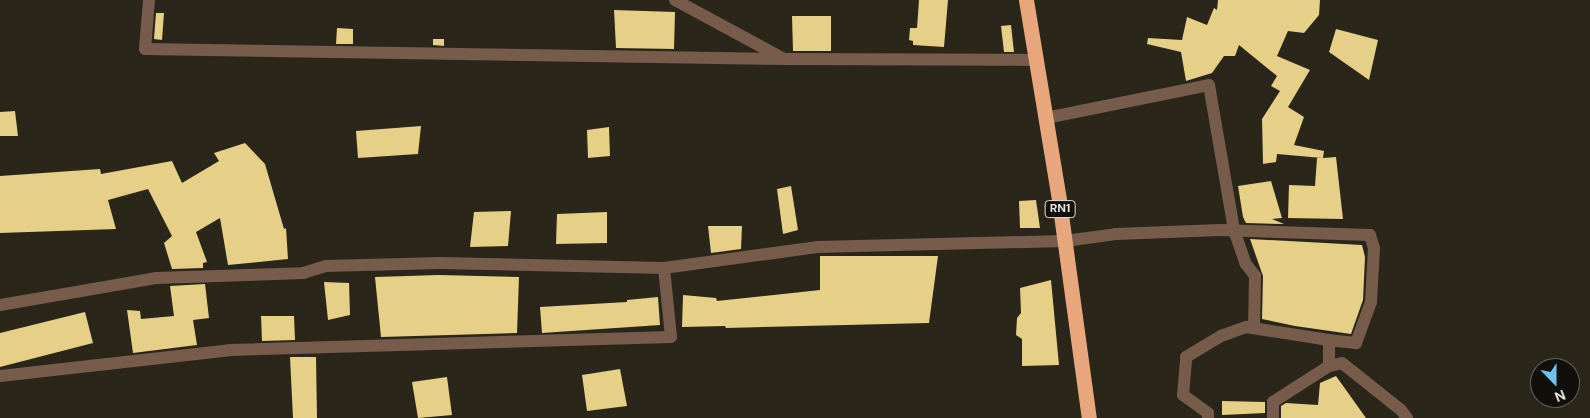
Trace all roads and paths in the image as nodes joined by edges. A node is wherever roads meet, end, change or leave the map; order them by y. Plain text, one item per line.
1 (149, 0) edge
2 (675, 0) edge
3 (1026, 0) edge
4 (784, 59) junction
5 (1035, 60) junction
6 (1046, 118) junction
7 (1234, 230) junction
8 (1065, 241) junction
9 (664, 268) junction
10 (0, 305) edge
11 (1254, 328) junction
12 (1329, 340) junction
13 (1329, 366) junction
14 (0, 376) edge
15 (1089, 418) edge
16 (1208, 418) edge
17 (1273, 418) edge
18 (1407, 418) edge

1 - 4 street
2 - 4 street
3 - 5 highway, RN1
4 - 5 street
5 - 6 highway, RN1
6 - 7 street
6 - 8 highway, RN1
7 - 8 street
7 - 11 street
7 - 12 street
8 - 9 street
8 - 15 highway, RN1
9 - 10 street
9 - 14 street
11 - 12 street
11 - 16 street
12 - 13 street
13 - 17 street
13 - 18 street

